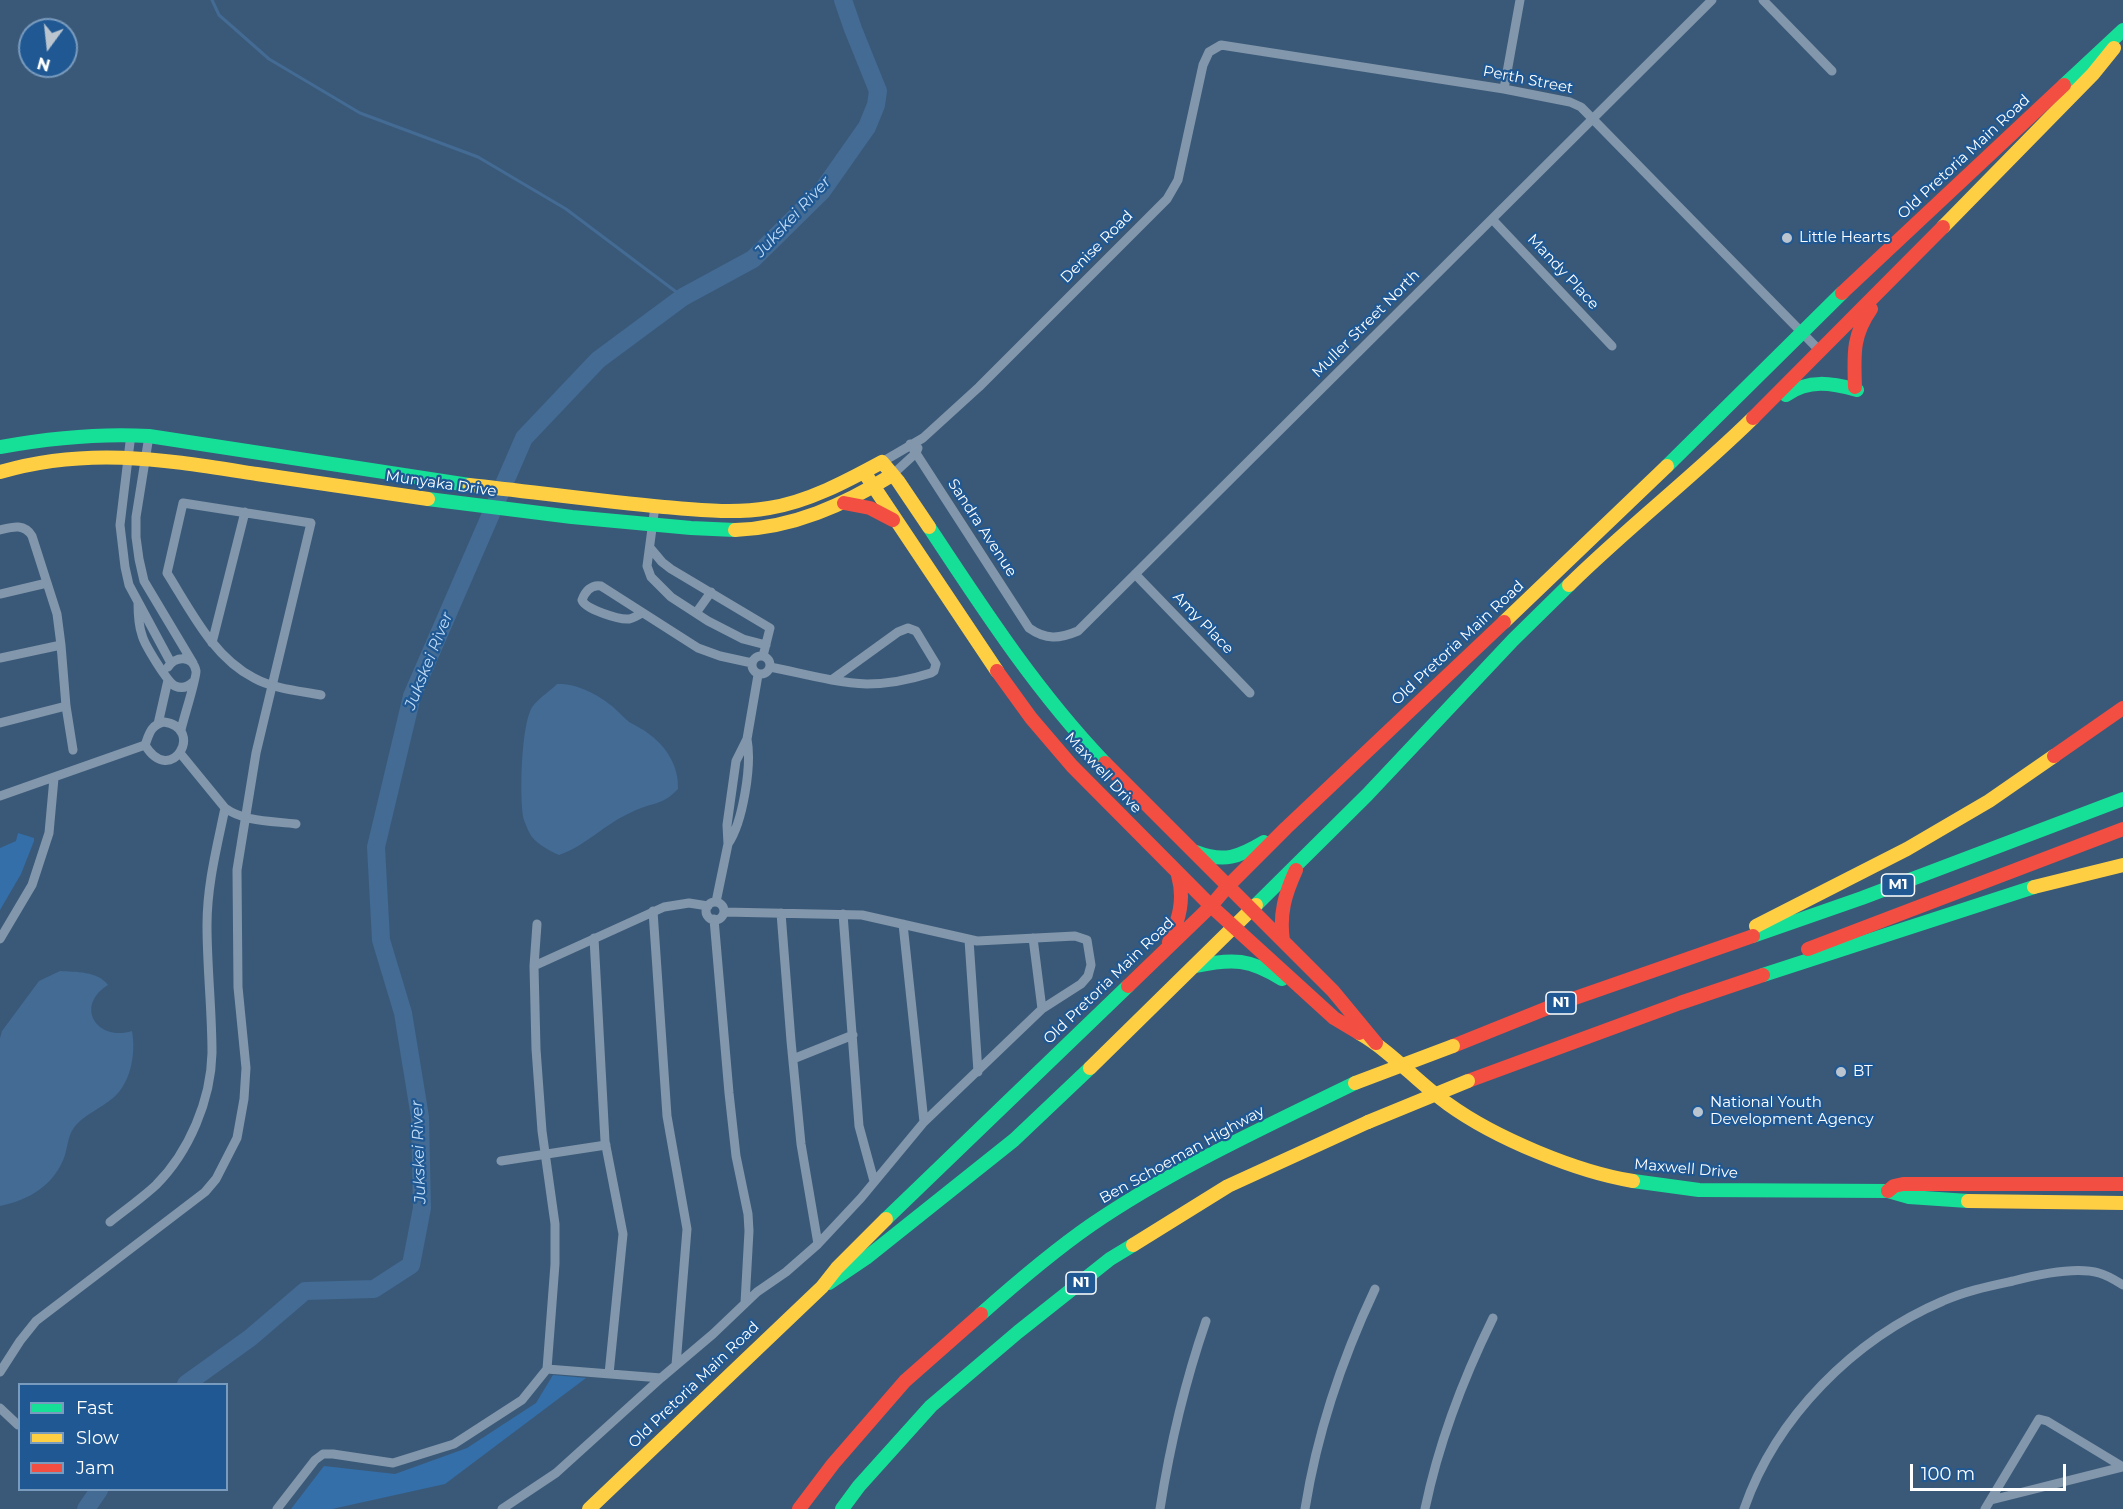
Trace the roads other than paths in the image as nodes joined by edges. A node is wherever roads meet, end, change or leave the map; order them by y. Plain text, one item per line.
1 (1520, 0) edge
2 (1712, 0) edge
3 (1763, 0) edge
4 (2123, 30) edge
5 (2123, 37) edge
6 (1228, 45) joint
7 (1832, 71) dead end
8 (1504, 89) junction
9 (1593, 117) junction
10 (1492, 219) junction
11 (1911, 258) junction
12 (1803, 333) junction
13 (1612, 346) dead end
14 (1820, 351) junction
15 (131, 434) junction
16 (149, 436) junction
17 (1731, 438) junction
18 (0, 447) edge
19 (913, 449) junction
20 (127, 457) junction
21 (145, 458) junction
22 (882, 462) junction
23 (0, 472) edge
24 (864, 472) junction
25 (892, 475) junction
26 (873, 487) junction
27 (840, 503) junction
28 (656, 506) junction
29 (245, 512) junction
30 (900, 524) junction
31 (653, 526) junction
32 (0, 530) edge
33 (651, 549) junction
34 (1135, 574) junction
35 (47, 583) junction
36 (711, 592) junction
37 (0, 594) edge
38 (138, 599) junction
39 (642, 613) junction
40 (696, 613) junction
41 (1029, 628) joint
42 (212, 643) junction
43 (61, 645) junction
44 (766, 645) junction
45 (763, 656) junction
46 (0, 658) edge
47 (171, 663) junction
48 (193, 663) junction
49 (752, 663) junction
50 (770, 667) junction
51 (759, 675) junction
52 (168, 677) junction
53 (833, 679) junction
54 (193, 682) junction
55 (272, 684) junction
56 (1250, 693) dead end
57 (321, 695) dead end
58 (2123, 697) edge
59 (66, 706) junction
60 (2123, 708) edge
61 (0, 723) edge
62 (158, 724) junction
63 (181, 730) junction
64 (2082, 736) junction
65 (747, 739) junction
66 (145, 745) junction
67 (73, 750) dead end
68 (180, 753) junction
69 (54, 778) junction
70 (0, 796) edge
71 (2123, 799) edge
72 (225, 808) junction
73 (247, 817) junction
74 (296, 824) dead end
75 (1286, 828) junction
76 (2123, 829) edge
77 (728, 844) junction
78 (1188, 849) junction
79 (1301, 860) junction
80 (2123, 865) edge
81 (1177, 872) junction
82 (1227, 887) junction
83 (712, 904) junction
84 (1211, 906) junction
85 (1252, 909) junction
86 (653, 911) junction
87 (724, 912) junction
88 (781, 913) junction
89 (843, 914) junction
90 (714, 919) junction
91 (537, 924) dead end
92 (903, 924) junction
93 (1235, 926) junction
94 (594, 938) junction
95 (1033, 938) junction
96 (0, 939) edge
97 (969, 940) junction
98 (1283, 941) junction
99 (1166, 950) junction
100 (1671, 965) junction
101 (534, 966) junction
102 (1194, 966) junction
103 (1312, 998) junction
104 (1680, 1003) junction
105 (1042, 1009) junction
106 (853, 1035) junction
107 (1376, 1043) junction
108 (793, 1059) junction
109 (978, 1072) junction
110 (924, 1122) junction
111 (606, 1145) junction
112 (546, 1154) junction
113 (501, 1161) dead end
114 (874, 1181) junction
115 (2123, 1184) edge
116 (1888, 1191) junction
117 (2123, 1203) edge
118 (110, 1222) dead end
119 (818, 1244) junction
120 (2123, 1285) edge
121 (822, 1287) junction
122 (1375, 1289) dead end
123 (745, 1303) junction
124 (1493, 1318) dead end
125 (1206, 1321) dead end
126 (676, 1365) junction
127 (547, 1369) junction
128 (0, 1372) edge
129 (609, 1374) junction
130 (661, 1378) junction
131 (0, 1408) edge
132 (18, 1425) edge
133 (2123, 1467) edge
134 (1991, 1500) junction
135 (277, 1509) edge
136 (502, 1509) edge
137 (589, 1509) edge
138 (799, 1509) edge
139 (842, 1509) edge
140 (1160, 1509) edge
141 (1305, 1509) edge
142 (1425, 1509) edge
143 (1744, 1509) edge
144 (1985, 1509) edge

1 - 8 street
2 - 9 street, Muller Street North
3 - 7 street
4 - 12 main road, Old Pretoria Main Road
5 - 11 main road, Old Pretoria Main Road
6 - 8 street, Perth Street
6 - 19 street, Denise Road
8 - 9 street, Perth Street
9 - 10 street, Muller Street North
9 - 12 street, Perth Street
10 - 13 street, Mandy Place
10 - 34 street, Muller Street North
11 - 14 main road, Old Pretoria Main Road
11 - 17 main road
12 - 14 street, Perth Street
12 - 75 main road, Old Pretoria Main Road
14 - 17 main road, Old Pretoria Main Road
15 - 16 main road, Munyaka Drive
15 - 18 main road, Munyaka Drive
15 - 20 street
16 - 21 street
16 - 28 main road, Munyaka Drive
17 - 79 main road, Old Pretoria Main Road
19 - 22 street
19 - 25 street, Denise Road
19 - 41 street, Sandra Avenue
20 - 21 main road, Munyaka Drive
20 - 23 main road, Munyaka Drive
20 - 38 street
21 - 31 main road, Munyaka Drive
21 - 48 street
22 - 24 main road, Munyaka Drive
22 - 25 main road, Maxwell Drive
24 - 26 main road, Maxwell Drive
24 - 28 main road, Munyaka Drive
25 - 26 main road, Munyaka Drive
25 - 78 main road, Maxwell Drive
26 - 27 main road, Munyaka Drive
26 - 30 main road, Maxwell Drive
27 - 30 main road
27 - 31 main road, Munyaka Drive
28 - 31 street
29 - 42 street
29 - 42 street
29 - 55 street
30 - 81 main road, Maxwell Drive
31 - 33 street
32 - 35 street
33 - 36 street
33 - 40 street
34 - 41 street, Muller Street North
34 - 56 street, Amy Place
35 - 37 street
35 - 43 street
36 - 40 street
36 - 44 street
38 - 47 street
38 - 52 street
39 - 39 street
39 - 49 street
40 - 44 street
42 - 55 street
43 - 46 street
43 - 59 street
44 - 45 street
45 - 49 street
45 - 50 street
47 - 48 street
47 - 52 street
48 - 54 street
49 - 51 street
50 - 51 street
50 - 53 street
51 - 65 street
52 - 54 street
52 - 62 street
53 - 53 street
54 - 63 street
55 - 57 street
55 - 73 street
58 - 64 main road
59 - 61 street
59 - 67 street
60 - 64 main road
62 - 63 street
62 - 66 street
63 - 68 street
64 - 100 main road
65 - 77 street
65 - 77 street
66 - 68 street
66 - 69 street
68 - 72 street
69 - 70 street
69 - 96 street
71 - 100 main road, M1
72 - 73 street
72 - 118 street
73 - 74 street
73 - 128 street
75 - 78 main road
75 - 82 main road, Old Pretoria Main Road
76 - 104 main road, M1
77 - 83 street
78 - 82 main road, Maxwell Drive
79 - 85 main road, Old Pretoria Main Road
79 - 98 main road
80 - 104 main road
81 - 84 main road, Maxwell Drive
81 - 99 main road
82 - 84 main road, Old Pretoria Main Road
82 - 85 main road, Maxwell Drive
83 - 86 street
83 - 87 street
83 - 90 street
84 - 93 main road, Maxwell Drive
84 - 99 main road, Old Pretoria Main Road
85 - 93 main road, Old Pretoria Main Road
85 - 98 main road, Maxwell Drive
86 - 94 street
86 - 126 street
87 - 88 street
87 - 90 street
88 - 89 street
88 - 108 street
89 - 92 street
89 - 106 street
90 - 123 street
91 - 101 street
92 - 97 street
92 - 110 street
93 - 102 main road, Old Pretoria Main Road
93 - 103 main road, Maxwell Drive
94 - 101 street
94 - 111 street
95 - 97 street
95 - 105 street
95 - 105 street
97 - 109 street
98 - 107 main road, Maxwell Drive
99 - 121 main road, Old Pretoria Main Road
100 - 138 main road, Ben Schoeman Highway / N1, bridge
101 - 112 street
102 - 103 main road
102 - 121 main road, Old Pretoria Main Road
103 - 107 main road, Maxwell Drive
104 - 139 main road, N1, bridge
105 - 109 street
106 - 108 street
106 - 114 street
107 - 116 main road, Maxwell Drive
108 - 119 street
109 - 110 street
110 - 114 street
111 - 112 street
111 - 129 street
112 - 113 street
112 - 127 street
114 - 119 street
115 - 116 main road, Maxwell Drive
116 - 117 main road, Maxwell Drive
119 - 123 street
120 - 143 street
121 - 137 main road, Old Pretoria Main Road
122 - 141 street
123 - 126 street
124 - 142 street
125 - 140 street
126 - 130 street
127 - 129 street
127 - 135 street
129 - 130 street
130 - 136 street
131 - 132 street
133 - 134 street
133 - 134 street
134 - 144 street

